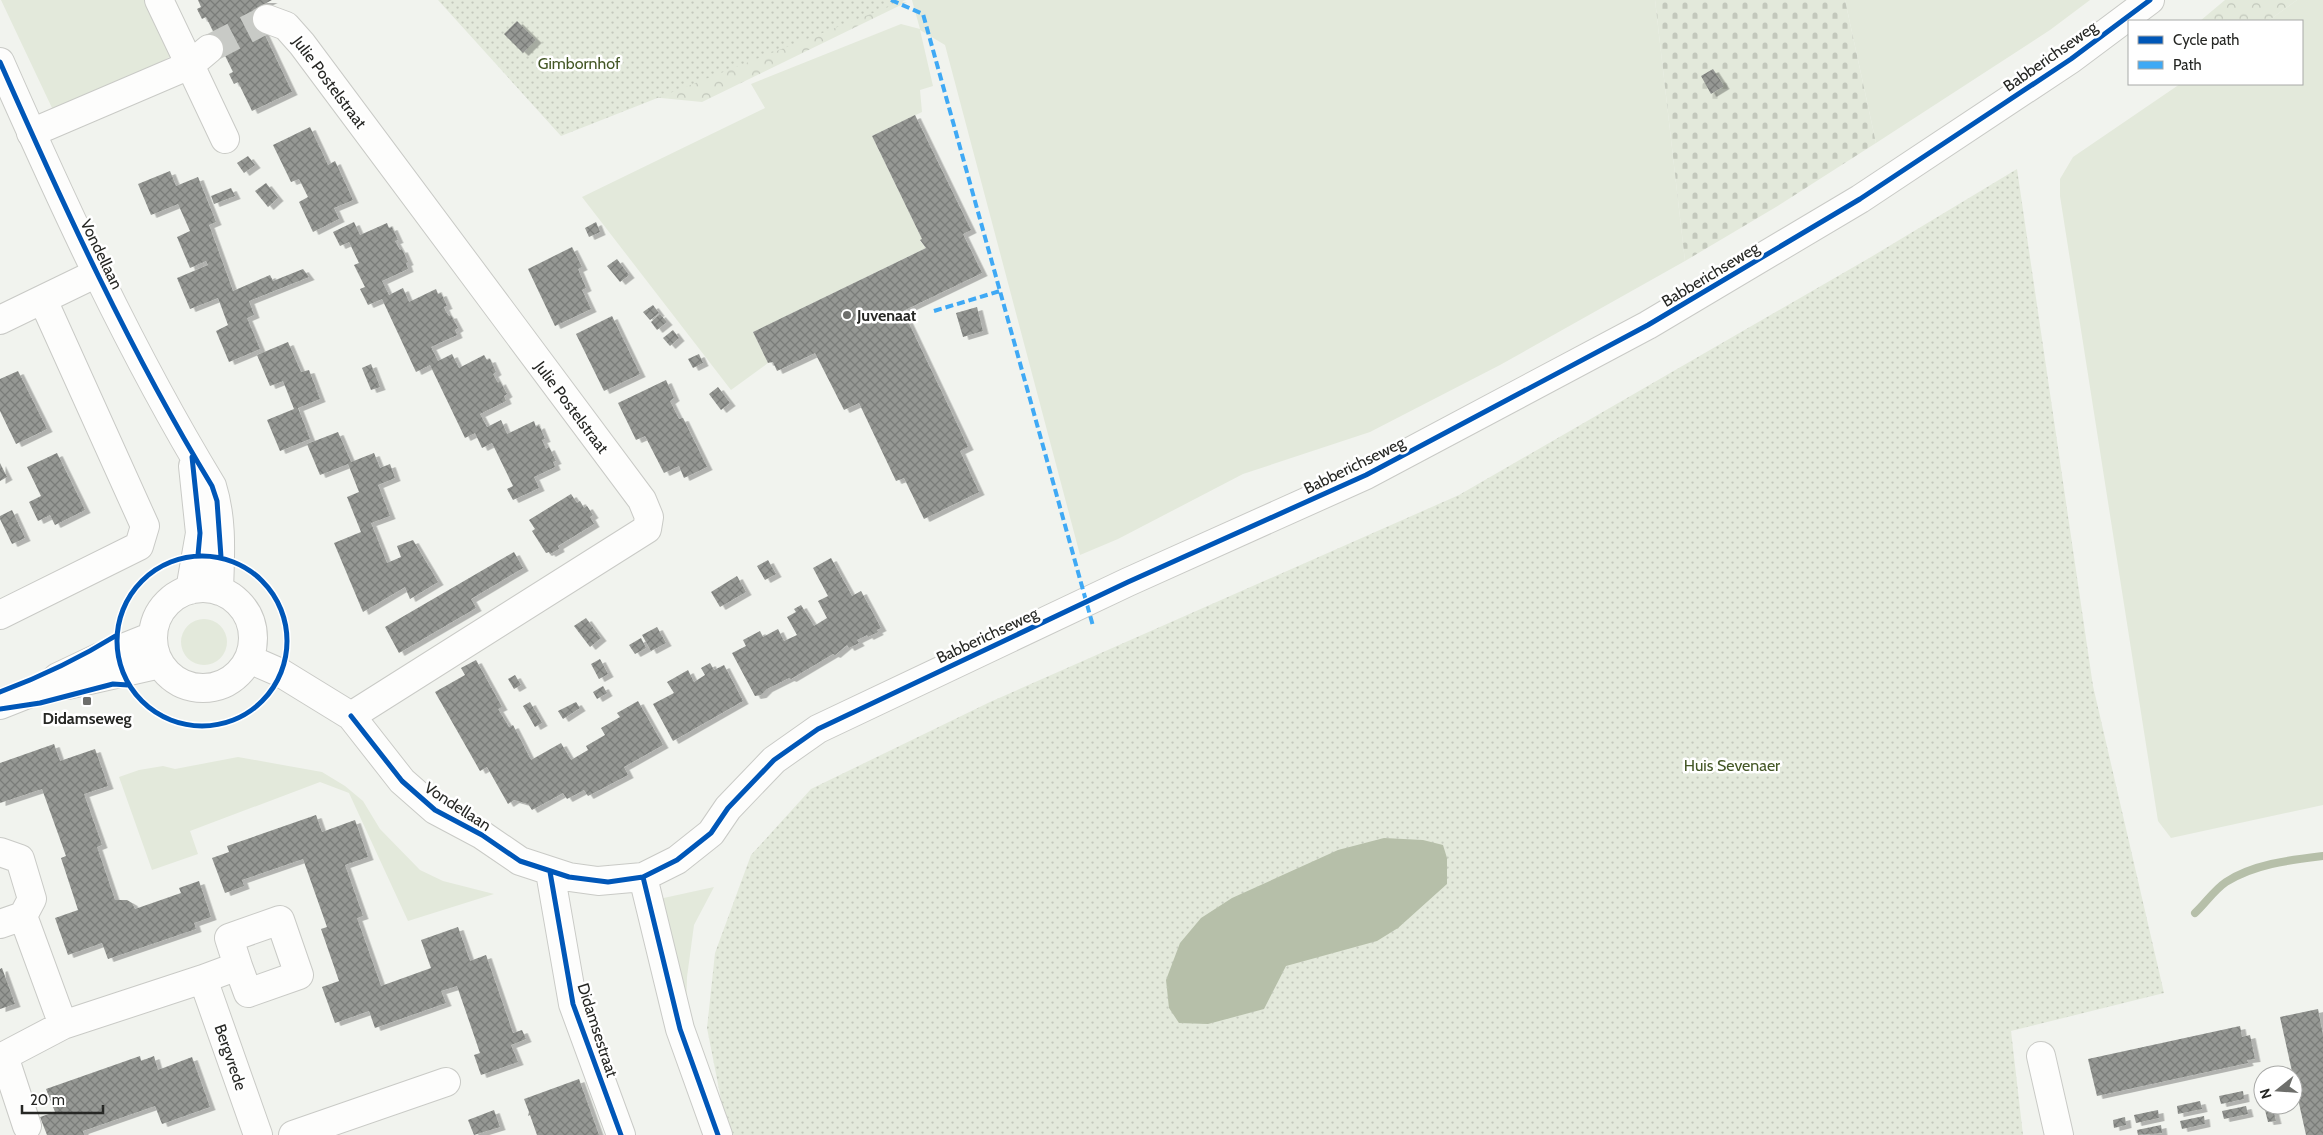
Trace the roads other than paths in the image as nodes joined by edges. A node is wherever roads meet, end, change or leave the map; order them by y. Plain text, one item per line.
1 (159, 0) edge
2 (2150, 0) edge
3 (267, 19) dead end
4 (199, 57) junction
5 (0, 62) edge
6 (31, 133) junction
7 (225, 139) dead end
8 (97, 273) junction
9 (43, 300) junction
10 (0, 320) edge
11 (191, 452) junction
12 (190, 590) junction
13 (219, 591) junction
14 (0, 615) edge
15 (153, 636) junction
16 (249, 659) junction
17 (160, 664) junction
18 (48, 686) junction
19 (0, 705) edge
20 (351, 716) junction
21 (0, 852) edge
22 (550, 872) junction
23 (643, 877) junction
24 (12, 920) edge
25 (238, 966) dead end
26 (203, 979) junction
27 (63, 1025) junction
28 (2041, 1056) dead end
29 (2, 1060) edge
30 (446, 1082) dead end
31 (27, 1126) dead end
32 (258, 1135) edge
33 (293, 1135) edge
34 (621, 1135) edge
35 (718, 1135) edge
36 (2059, 1135) edge

1 - 4 street
2 - 23 street, Babberichseweg
3 - 20 street, Julie Postelstraat
4 - 6 street
4 - 7 street
5 - 6 street, Vondellaan
6 - 8 street, Vondellaan
8 - 9 street
8 - 11 street, Vondellaan
9 - 10 street
9 - 14 street
11 - 12 street, Vondellaan
11 - 13 street, Vondellaan
12 - 13 street
12 - 15 street
13 - 16 street
15 - 17 street
15 - 18 street
16 - 17 street
16 - 20 street, Vondellaan
17 - 18 street
18 - 19 street
20 - 22 street, Vondellaan
21 - 24 street
22 - 23 street, Babberichseweg
22 - 34 street, Didamsestraat
23 - 35 street
24 - 27 street
25 - 26 street
26 - 27 street
26 - 32 street, Bergvrede
27 - 29 street
28 - 36 street
29 - 31 street
30 - 33 street

